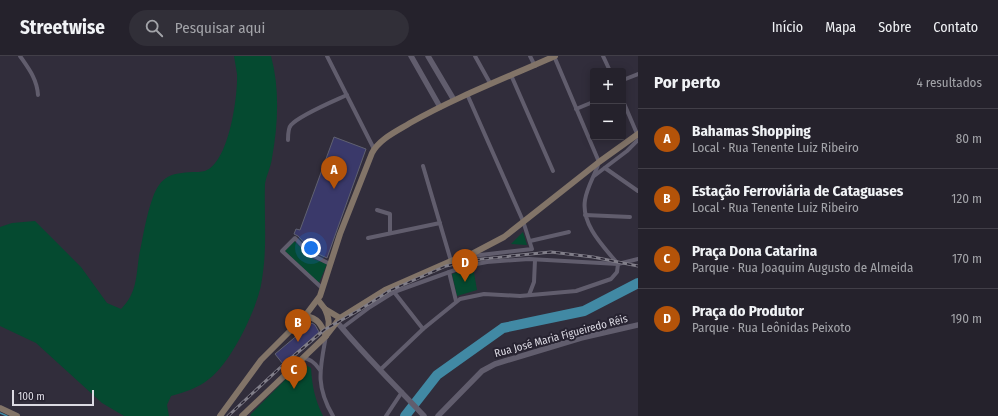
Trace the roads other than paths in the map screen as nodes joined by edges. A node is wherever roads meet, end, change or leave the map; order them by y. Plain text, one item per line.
1 (20, 56) edge
2 (327, 56) edge
3 (411, 56) edge
4 (428, 56) edge
5 (475, 56) edge
6 (530, 56) edge
7 (555, 56) edge
8 (603, 56) edge
9 (535, 66) junction
10 (609, 68) edge
11 (638, 74) edge
12 (511, 75) junction
13 (626, 79) edge
14 (490, 83) junction
15 (467, 94) junction
16 (38, 95) dead end
17 (347, 95) junction
18 (454, 100) junction
19 (590, 103) edge
20 (624, 104) edge
21 (440, 107) junction
22 (576, 109) junction
23 (638, 135) edge
24 (288, 140) dead end
25 (638, 140) edge
26 (374, 149) junction
27 (599, 162) junction
28 (423, 166) dead end
29 (605, 168) junction
30 (554, 171) dead end
31 (594, 177) junction
32 (638, 191) edge
33 (378, 210) dead end
34 (585, 215) junction
35 (630, 217) dead end
36 (440, 222) junction
37 (524, 222) junction
38 (569, 232) dead end
39 (390, 233) junction
40 (368, 238) dead end
41 (530, 241) junction
42 (468, 256) junction
43 (638, 259) edge
44 (535, 260) junction
45 (451, 261) junction
46 (330, 264) junction
47 (618, 264) junction
48 (449, 272) junction
49 (323, 289) junction
50 (394, 292) junction
51 (529, 295) junction
52 (318, 300) junction
53 (456, 302) junction
54 (325, 309) junction
55 (305, 316) junction
56 (340, 323) junction
57 (638, 325) edge
58 (424, 329) junction
59 (326, 336) junction
60 (302, 358) junction
61 (320, 370) junction
62 (380, 370) junction
63 (402, 392) junction
64 (0, 408) edge
65 (17, 416) edge
66 (220, 416) edge
67 (243, 416) edge
68 (333, 416) edge
69 (386, 416) edge
70 (424, 416) edge
71 (438, 416) edge

1 - 16 street
2 - 17 street
3 - 21 street
4 - 18 street
5 - 14 street
6 - 9 street
7 - 9 main road
7 - 22 street
8 - 10 street
9 - 12 main road
11 - 13 street
12 - 14 main road
12 - 30 street
14 - 15 main road
15 - 18 main road
15 - 37 street
17 - 24 street
17 - 26 street
18 - 21 main road
19 - 22 street
20 - 23 street
21 - 26 main road
22 - 27 street
23 - 27 main road
25 - 29 street
26 - 46 main road
27 - 31 street
27 - 37 main road
28 - 36 street
29 - 31 street
29 - 32 street
31 - 34 street
33 - 39 street
34 - 35 street
34 - 47 street
36 - 39 street
36 - 45 street
37 - 41 street
37 - 42 main road
38 - 41 street
39 - 40 street
41 - 42 street
42 - 45 main road
43 - 47 street
44 - 47 street
44 - 48 street
44 - 51 street
45 - 56 main road
46 - 49 main road
46 - 49 street
47 - 51 street
48 - 50 street
48 - 53 street
49 - 52 main road
50 - 56 street
50 - 58 street
51 - 53 street
52 - 54 main road
52 - 55 main road
53 - 58 street
54 - 56 main road
54 - 59 main road
55 - 59 main road
55 - 66 main road
56 - 59 main road
56 - 62 street
57 - 71 street, Rua José Maria Figueiredo Réis
58 - 62 street
59 - 60 main road
59 - 61 street
60 - 61 street
60 - 67 main road
61 - 68 street
62 - 63 street
63 - 69 street
63 - 70 street
64 - 65 main road

